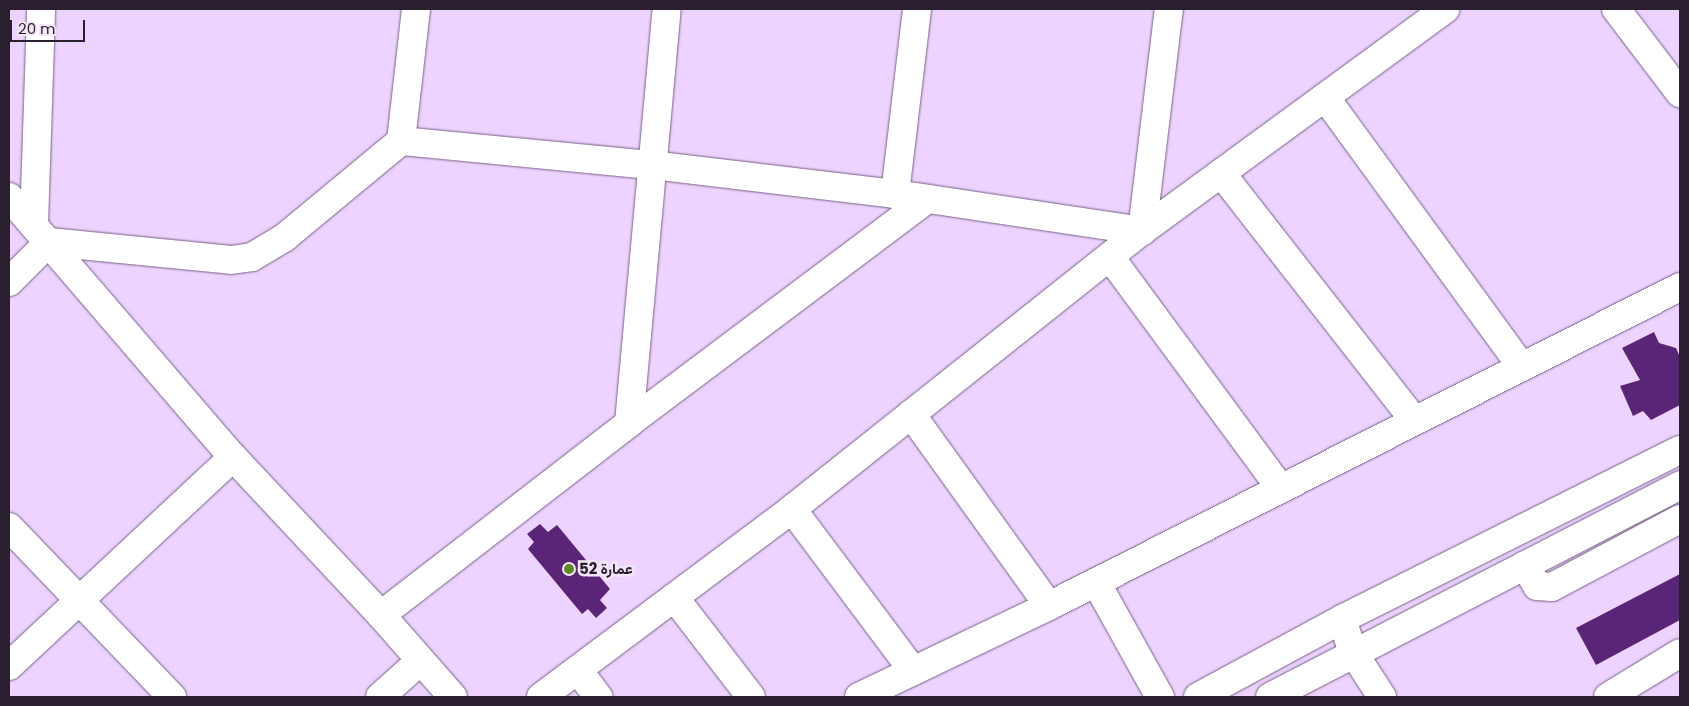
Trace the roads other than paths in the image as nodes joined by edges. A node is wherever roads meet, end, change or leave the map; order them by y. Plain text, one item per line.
1 (41, 9) edge
2 (416, 9) edge
3 (667, 9) edge
4 (917, 9) edge
5 (1169, 9) edge
6 (1445, 9) edge
7 (1616, 9) edge
8 (1680, 93) edge
9 (1325, 97) junction
10 (401, 141) junction
11 (652, 165) junction
12 (1221, 173) junction
13 (895, 194) junction
14 (9, 197) edge
15 (926, 199) junction
16 (1142, 230) junction
17 (42, 233) junction
18 (1110, 256) junction
19 (9, 282) edge
20 (1680, 287) edge
21 (1521, 366) junction
22 (911, 414) junction
23 (1414, 420) junction
24 (628, 423) junction
25 (1680, 450) edge
26 (233, 457) junction
27 (1680, 485) edge
28 (1280, 488) junction
29 (792, 509) junction
30 (1680, 519) edge
31 (9, 527) edge
32 (1525, 565) junction
33 (1096, 582) junction
34 (674, 597) junction
35 (80, 600) junction
36 (1049, 606) junction
37 (381, 615) junction
38 (1342, 620) junction
39 (1353, 652) junction
40 (1680, 653) edge
41 (420, 661) junction
42 (9, 666) edge
43 (578, 670) junction
44 (913, 671) junction
45 (172, 697) edge
46 (380, 697) edge
47 (452, 697) edge
48 (541, 697) edge
49 (598, 697) edge
50 (751, 697) edge
51 (859, 697) edge
52 (1160, 697) edge
53 (1198, 697) edge
54 (1270, 697) edge
55 (1382, 697) edge
56 (1608, 697) edge

1 - 17 street
2 - 10 street
3 - 11 street
4 - 13 street
5 - 16 street
6 - 9 street
7 - 8 street
9 - 12 street
9 - 21 street
10 - 11 street
10 - 17 street
11 - 13 street
11 - 24 street
12 - 16 street
12 - 23 street
13 - 15 street
14 - 17 street
15 - 16 street
15 - 24 street
16 - 18 street
17 - 19 street
17 - 26 street
18 - 22 street
18 - 28 street
20 - 21 street
21 - 23 street
22 - 29 street
22 - 36 street
23 - 28 street
24 - 37 street
25 - 38 street
26 - 35 street
26 - 37 street
27 - 32 street
28 - 33 street
29 - 34 street
29 - 44 street
30 - 32 street
31 - 35 street
32 - 39 street
33 - 36 street
33 - 52 street
34 - 43 street
34 - 50 street
35 - 42 street
35 - 45 street
36 - 44 street
37 - 41 street
38 - 39 street
38 - 53 street
39 - 54 street
39 - 55 street
40 - 56 street
41 - 46 street
41 - 47 street
43 - 48 street
43 - 49 street
44 - 51 street

